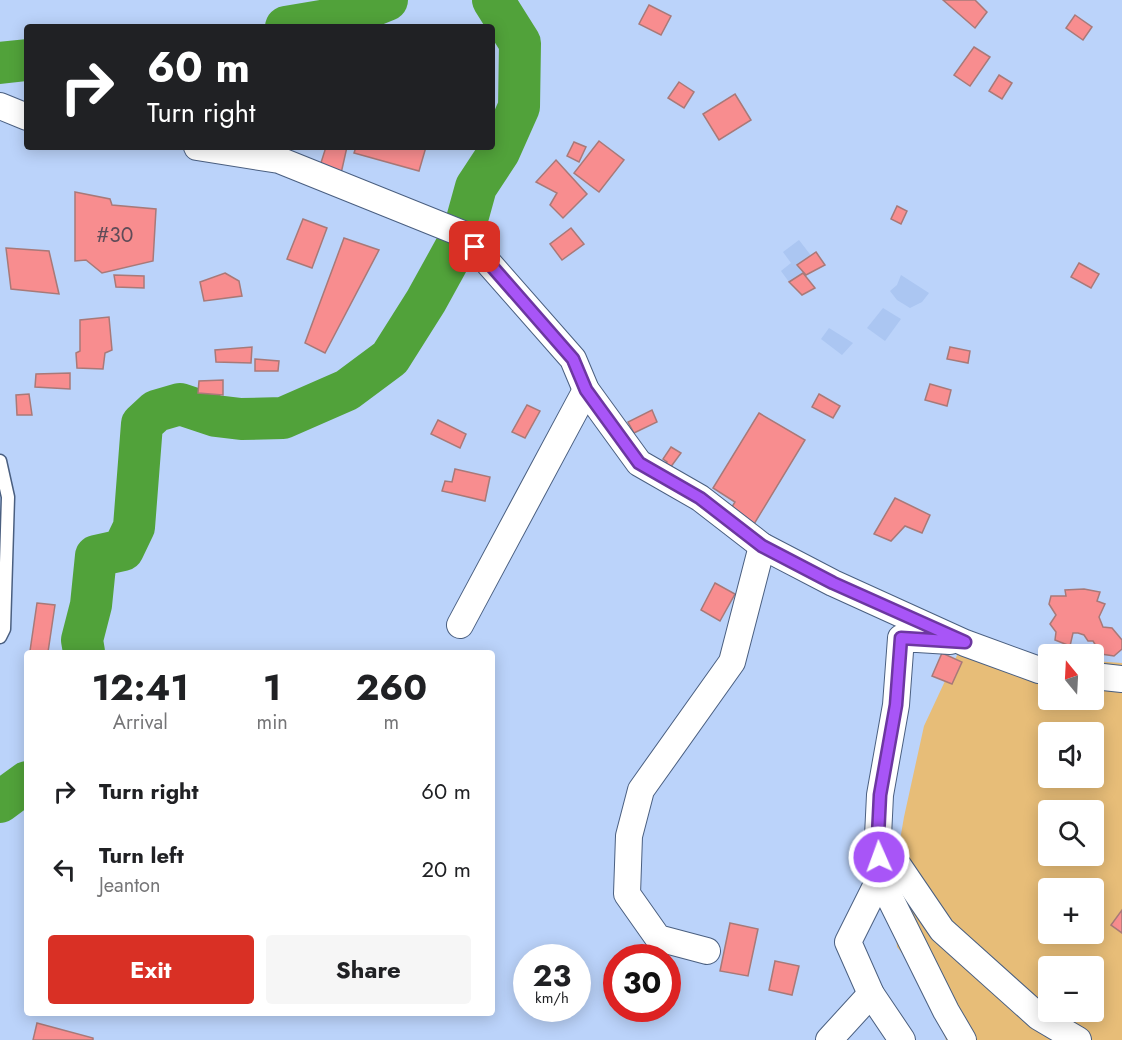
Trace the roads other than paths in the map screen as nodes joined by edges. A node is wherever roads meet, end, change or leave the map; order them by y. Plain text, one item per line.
1 (0, 106) edge
2 (24, 116) edge
3 (216, 150) edge
4 (586, 390) junction
5 (0, 461) edge
6 (762, 546) junction
7 (460, 625) dead end
8 (0, 637) edge
9 (965, 642) junction
10 (1038, 669) edge
11 (1104, 677) edge
12 (1122, 679) edge
13 (878, 836) junction
14 (880, 878) junction
15 (707, 951) dead end
16 (871, 994) junction
17 (829, 1040) edge
18 (902, 1040) edge
19 (963, 1040) edge
20 (1078, 1040) edge

1 - 2 street
3 - 4 street
4 - 6 street
4 - 7 street
5 - 8 lane
6 - 9 street
6 - 15 street
9 - 10 street
9 - 13 street
11 - 12 street
13 - 14 street
13 - 20 street
14 - 16 street
14 - 19 street
16 - 17 street
16 - 18 street

